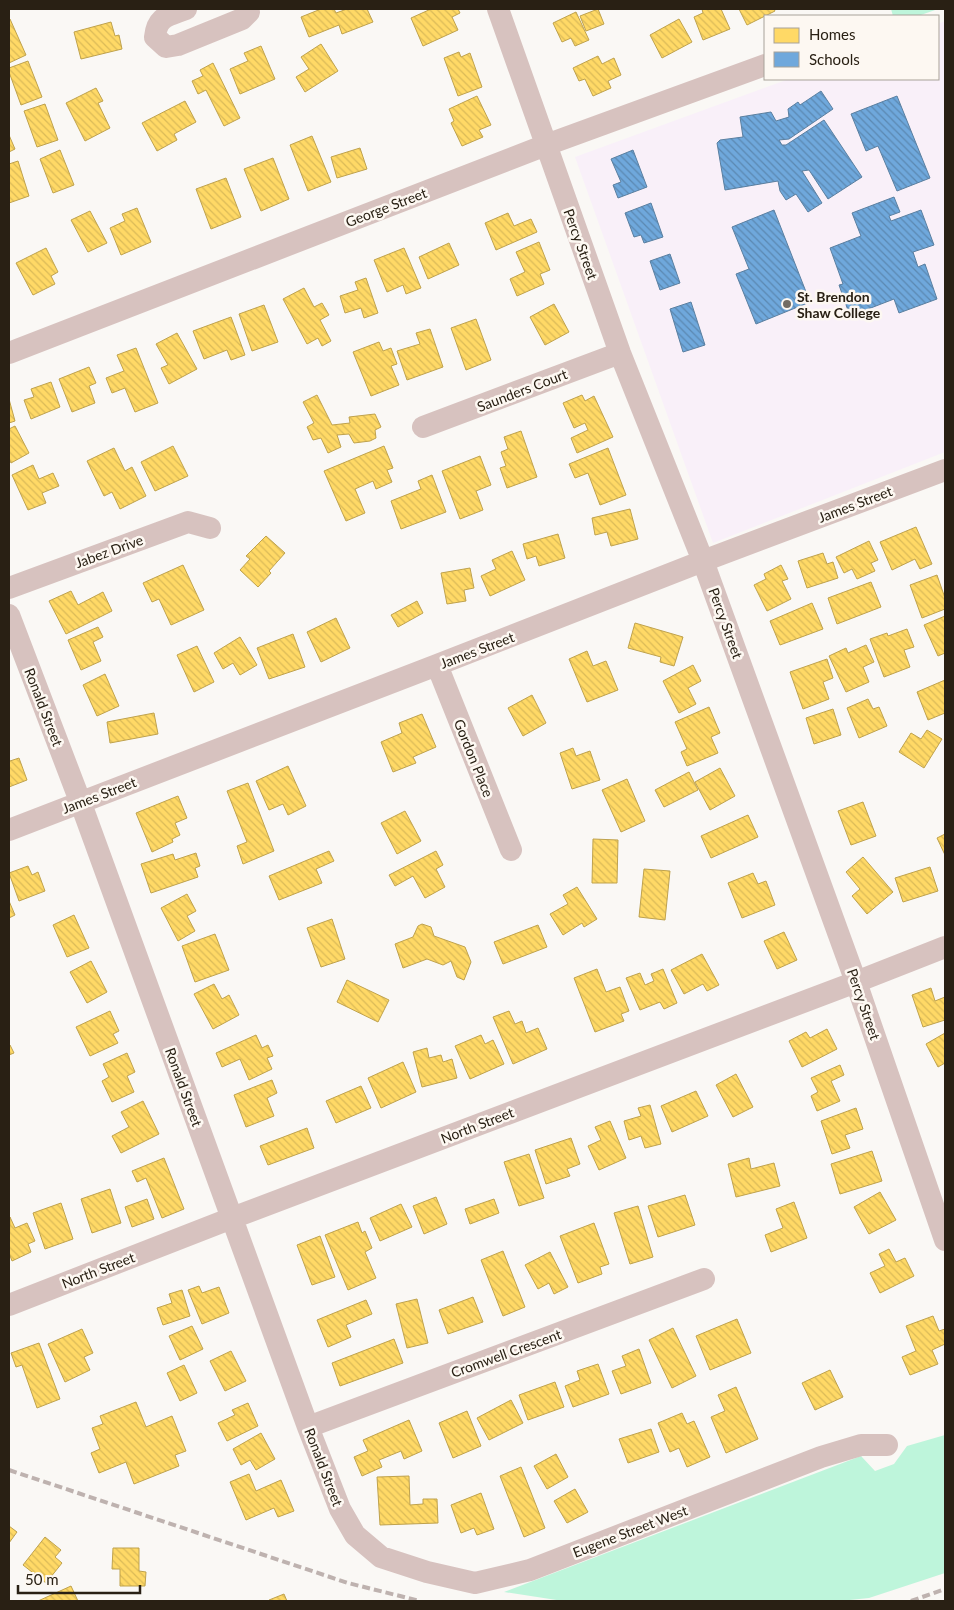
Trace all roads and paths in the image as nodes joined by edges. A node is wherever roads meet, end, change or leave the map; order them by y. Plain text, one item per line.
1 (186, 9) edge
2 (247, 9) edge
3 (498, 9) edge
4 (764, 65) edge
5 (546, 145) junction
6 (620, 352) junction
7 (9, 353) edge
8 (423, 427) dead end
9 (945, 470) edge
10 (210, 528) dead end
11 (703, 561) junction
12 (9, 588) edge
13 (9, 614) edge
14 (437, 666) junction
15 (80, 802) junction
16 (9, 830) edge
17 (510, 850) dead end
18 (945, 947) edge
19 (856, 982) junction
20 (232, 1218) junction
21 (945, 1237) edge
22 (704, 1279) dead end
23 (9, 1305) edge
24 (308, 1427) junction
25 (887, 1444) dead end
26 (372, 1551) joint

1 - 2 street
3 - 5 street, Percy Street
4 - 5 street, George Street
5 - 6 street, Percy Street
5 - 7 street, George Street
6 - 8 street, Saunders Court
6 - 11 street, Percy Street
9 - 11 street, James Street
10 - 12 street, Jabez Drive
11 - 14 street, James Street
11 - 19 street, Percy Street
13 - 15 street, Ronald Street
14 - 15 street, James Street
14 - 17 street, Gordon Place
15 - 16 street, James Street
15 - 20 street, Ronald Street
18 - 19 street, North Street
19 - 20 street, North Street
19 - 21 street, Percy Street
20 - 23 street, North Street
20 - 24 street, Ronald Street
22 - 24 street, Cromwell Crescent
24 - 26 street, Ronald Street
25 - 26 street, Eugene Street West

